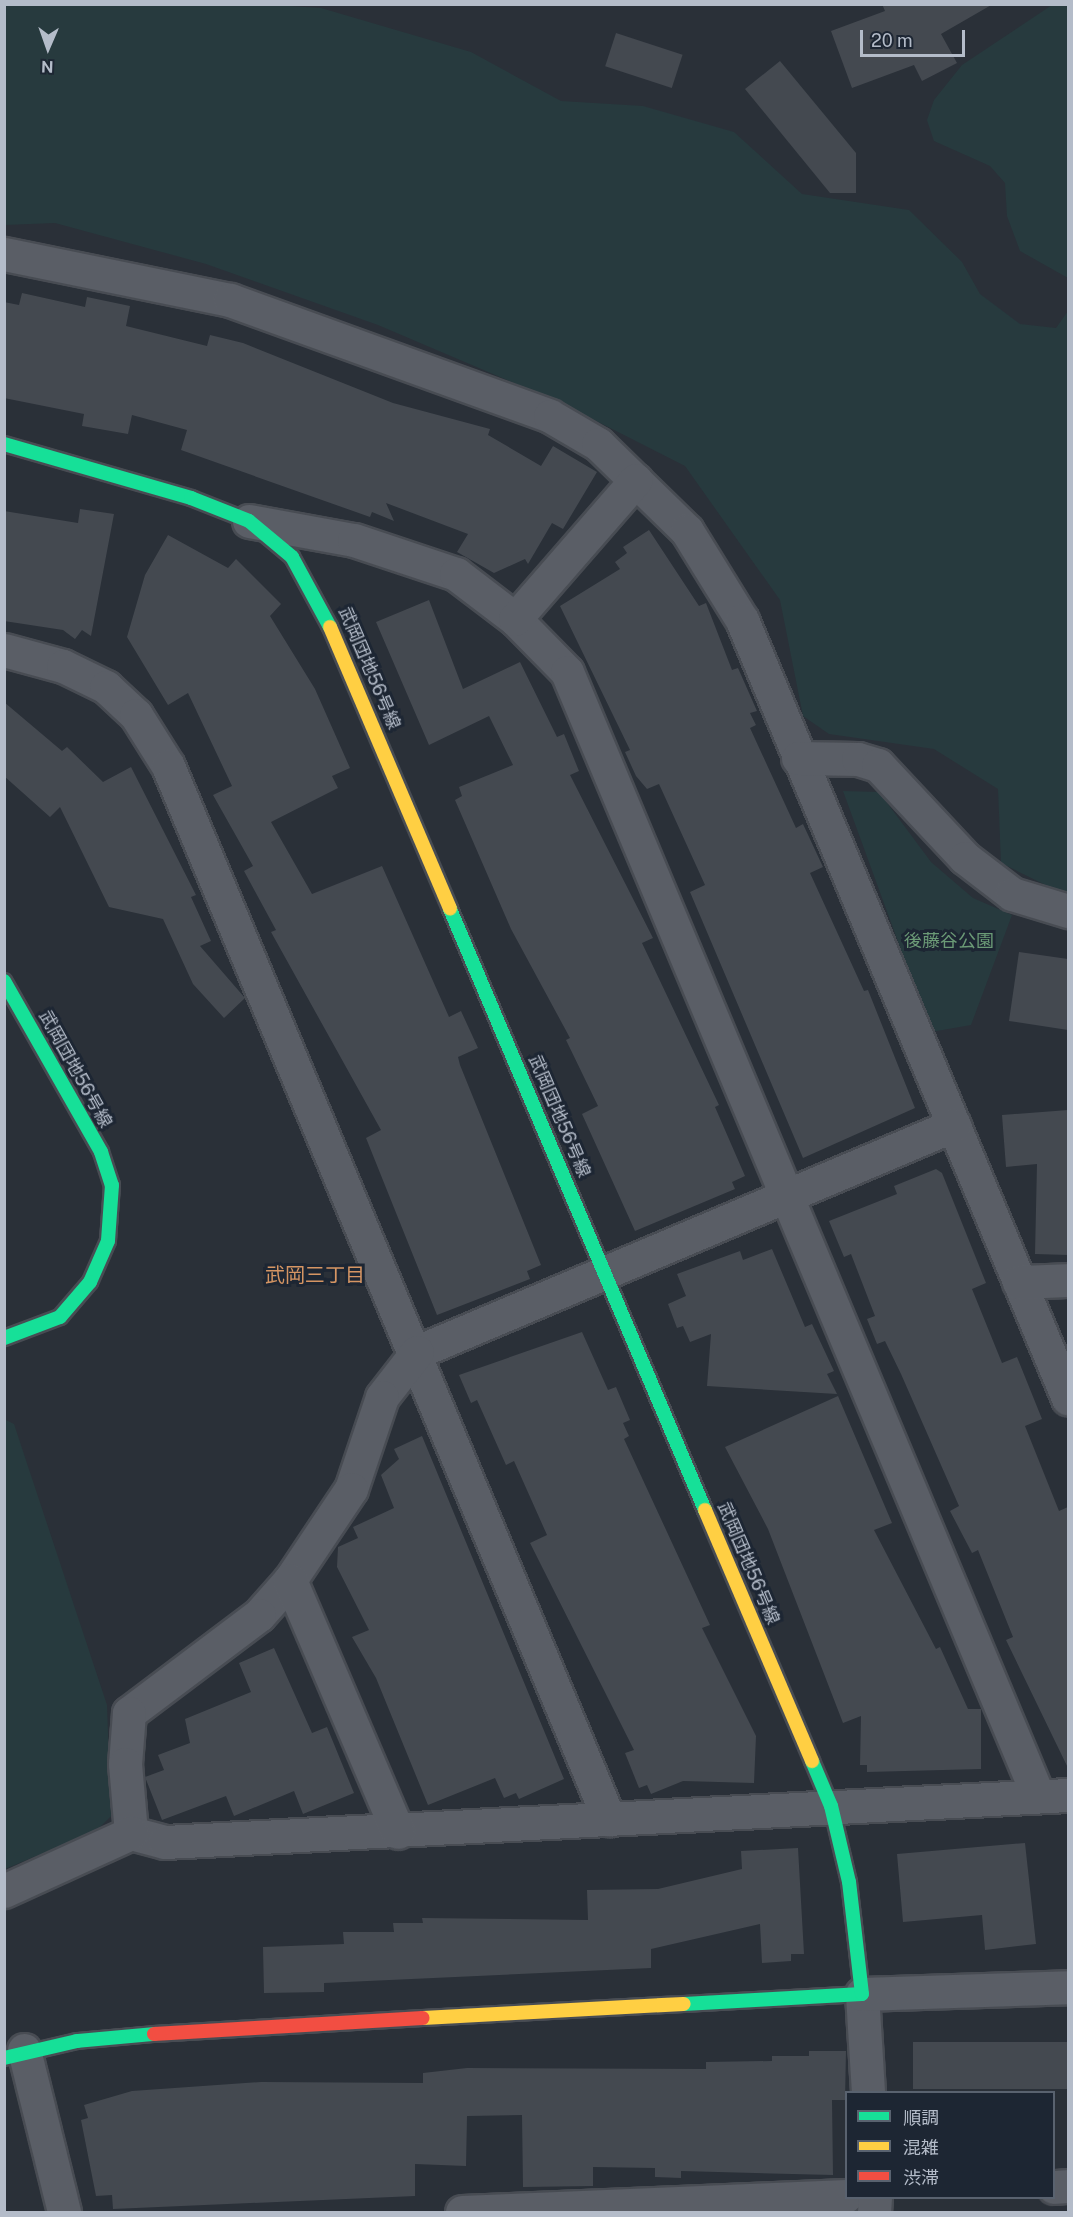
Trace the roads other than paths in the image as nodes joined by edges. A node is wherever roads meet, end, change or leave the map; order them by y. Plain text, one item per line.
1 (4, 254) edge
2 (4, 444) edge
3 (636, 480) junction
4 (249, 521) junction
5 (515, 619) junction
6 (4, 650) edge
7 (798, 758) junction
8 (1068, 911) edge
9 (4, 981) edge
10 (954, 1125) junction
11 (787, 1198) junction
12 (607, 1275) junction
13 (1068, 1280) edge
14 (1019, 1282) junction
15 (4, 1338) edge
16 (417, 1352) junction
17 (1068, 1398) edge
18 (290, 1580) junction
19 (1053, 1795) edge
20 (831, 1806) junction
21 (609, 1819) junction
22 (398, 1832) junction
23 (131, 1833) junction
24 (4, 1891) edge
25 (1068, 1987) edge
26 (862, 1994) junction
27 (14, 2054) edge
28 (868, 2091) edge
29 (845, 2196) edge
30 (64, 2212) edge
31 (462, 2212) edge

1 - 3 street
2 - 4 street, 武岡団地56号線
3 - 5 street
3 - 7 street
4 - 5 street
4 - 12 street, 武岡団地56号線
5 - 11 street
6 - 16 street
7 - 8 street
7 - 10 street
9 - 15 street, 武岡団地56号線
10 - 11 street
10 - 14 street
11 - 12 street
11 - 19 street
12 - 16 street
12 - 20 street, 武岡団地56号線
13 - 14 street
14 - 17 street
16 - 18 street
16 - 21 street
18 - 22 street
18 - 23 street
19 - 20 street
20 - 21 street
20 - 26 street, 武岡団地56号線
21 - 22 street
22 - 23 street
23 - 24 street
25 - 26 street
26 - 27 street
26 - 28 street
27 - 30 street
29 - 31 street

